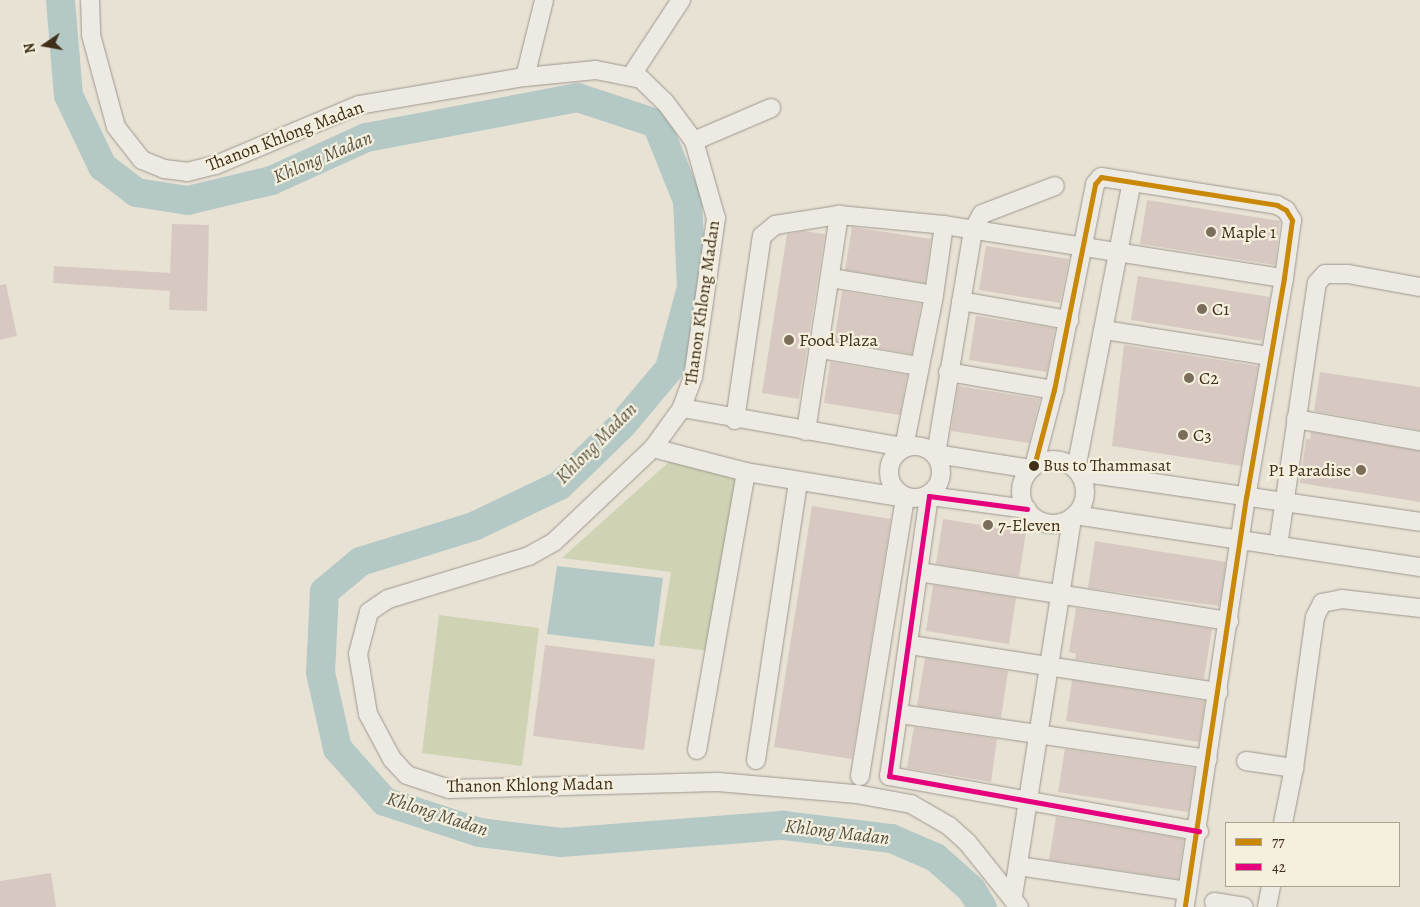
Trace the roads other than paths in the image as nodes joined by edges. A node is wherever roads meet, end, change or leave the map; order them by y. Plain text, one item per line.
1 (90, 0) edge
2 (544, 0) edge
3 (681, 0) edge
4 (525, 76) junction
5 (632, 76) junction
6 (771, 108) dead end
7 (694, 141) junction
8 (1132, 181) junction
9 (1055, 186) dead end
10 (839, 214) junction
11 (944, 225) junction
12 (973, 230) junction
13 (1084, 246) junction
14 (1120, 254) junction
15 (831, 278) junction
16 (1284, 278) junction
17 (1420, 287) edge
18 (934, 295) junction
19 (961, 301) junction
20 (1068, 320) junction
21 (1105, 330) junction
22 (820, 349) junction
23 (1269, 356) junction
24 (918, 366) junction
25 (948, 372) junction
26 (1054, 390) junction
27 (682, 408) junction
28 (1296, 419) junction
29 (735, 420) junction
30 (806, 431) junction
31 (1420, 441) edge
32 (904, 447) junction
33 (653, 448) junction
34 (936, 454) junction
35 (1033, 467) junction
36 (1078, 471) junction
37 (746, 472) junction
38 (798, 481) junction
39 (929, 496) junction
40 (1246, 497) junction
41 (905, 498) junction
42 (1283, 502) junction
43 (1026, 510) junction
44 (1073, 517) junction
45 (1420, 522) edge
46 (1240, 541) junction
47 (1278, 546) junction
48 (1420, 567) edge
49 (919, 572) junction
50 (1061, 593) junction
51 (1420, 608) edge
52 (1229, 621) junction
53 (910, 645) junction
54 (1049, 667) junction
55 (1218, 692) junction
56 (900, 714) junction
57 (1039, 733) junction
58 (697, 750) dead end
59 (1208, 759) junction
60 (756, 760) dead end
61 (1246, 761) dead end
62 (1294, 768) junction
63 (860, 776) dead end
64 (1028, 803) junction
65 (1283, 822) edge
66 (1199, 831) junction
67 (1018, 866) junction
68 (1271, 887) edge
69 (1186, 899) edge
70 (1016, 902) edge
71 (1214, 902) dead end
72 (1244, 907) edge
73 (1267, 907) edge

1 - 4 street, Thanon Khlong Madan
2 - 4 street
3 - 5 street
4 - 5 street, Thanon Khlong Madan
5 - 7 street, Thanon Khlong Madan
6 - 7 street
7 - 27 street, Thanon Khlong Madan
8 - 13 street
8 - 14 street
8 - 16 street
9 - 12 street
10 - 11 street
10 - 15 street
10 - 29 street
11 - 12 street
11 - 18 street
12 - 13 street
12 - 19 street
13 - 14 street
13 - 20 street
14 - 16 street
14 - 21 street
15 - 18 street
15 - 22 street
16 - 23 street
17 - 28 street
18 - 24 street
19 - 20 street
19 - 25 street
20 - 26 street
21 - 23 street
21 - 36 street
22 - 24 street
22 - 30 street
23 - 40 street
24 - 32 street
25 - 26 street
25 - 34 street
26 - 35 street
27 - 29 street
27 - 33 street, Thanon Khlong Madan
28 - 31 street
28 - 42 street
29 - 30 street
30 - 32 street
32 - 34 street
32 - 41 street
33 - 37 street
33 - 70 street, Thanon Khlong Madan
34 - 35 street
34 - 39 street
35 - 36 street
35 - 43 street
36 - 40 street
36 - 44 street
37 - 38 street
37 - 58 street
38 - 41 street
38 - 60 street
39 - 41 street
39 - 43 street
39 - 49 street
40 - 42 street
40 - 46 street
41 - 63 street
42 - 45 street
42 - 47 street
43 - 44 street
44 - 46 street
44 - 50 street
46 - 47 street
46 - 52 street
47 - 48 street
49 - 50 street
49 - 53 street
50 - 52 street
50 - 54 street
51 - 62 street
52 - 55 street
53 - 54 street
53 - 56 street
54 - 55 street
54 - 57 street
55 - 59 street
56 - 57 street
56 - 64 street
57 - 59 street
57 - 64 street
59 - 66 street
61 - 62 street
62 - 65 street
64 - 66 street
64 - 67 street
66 - 69 street
67 - 69 street
67 - 70 street
68 - 73 street
71 - 72 street

